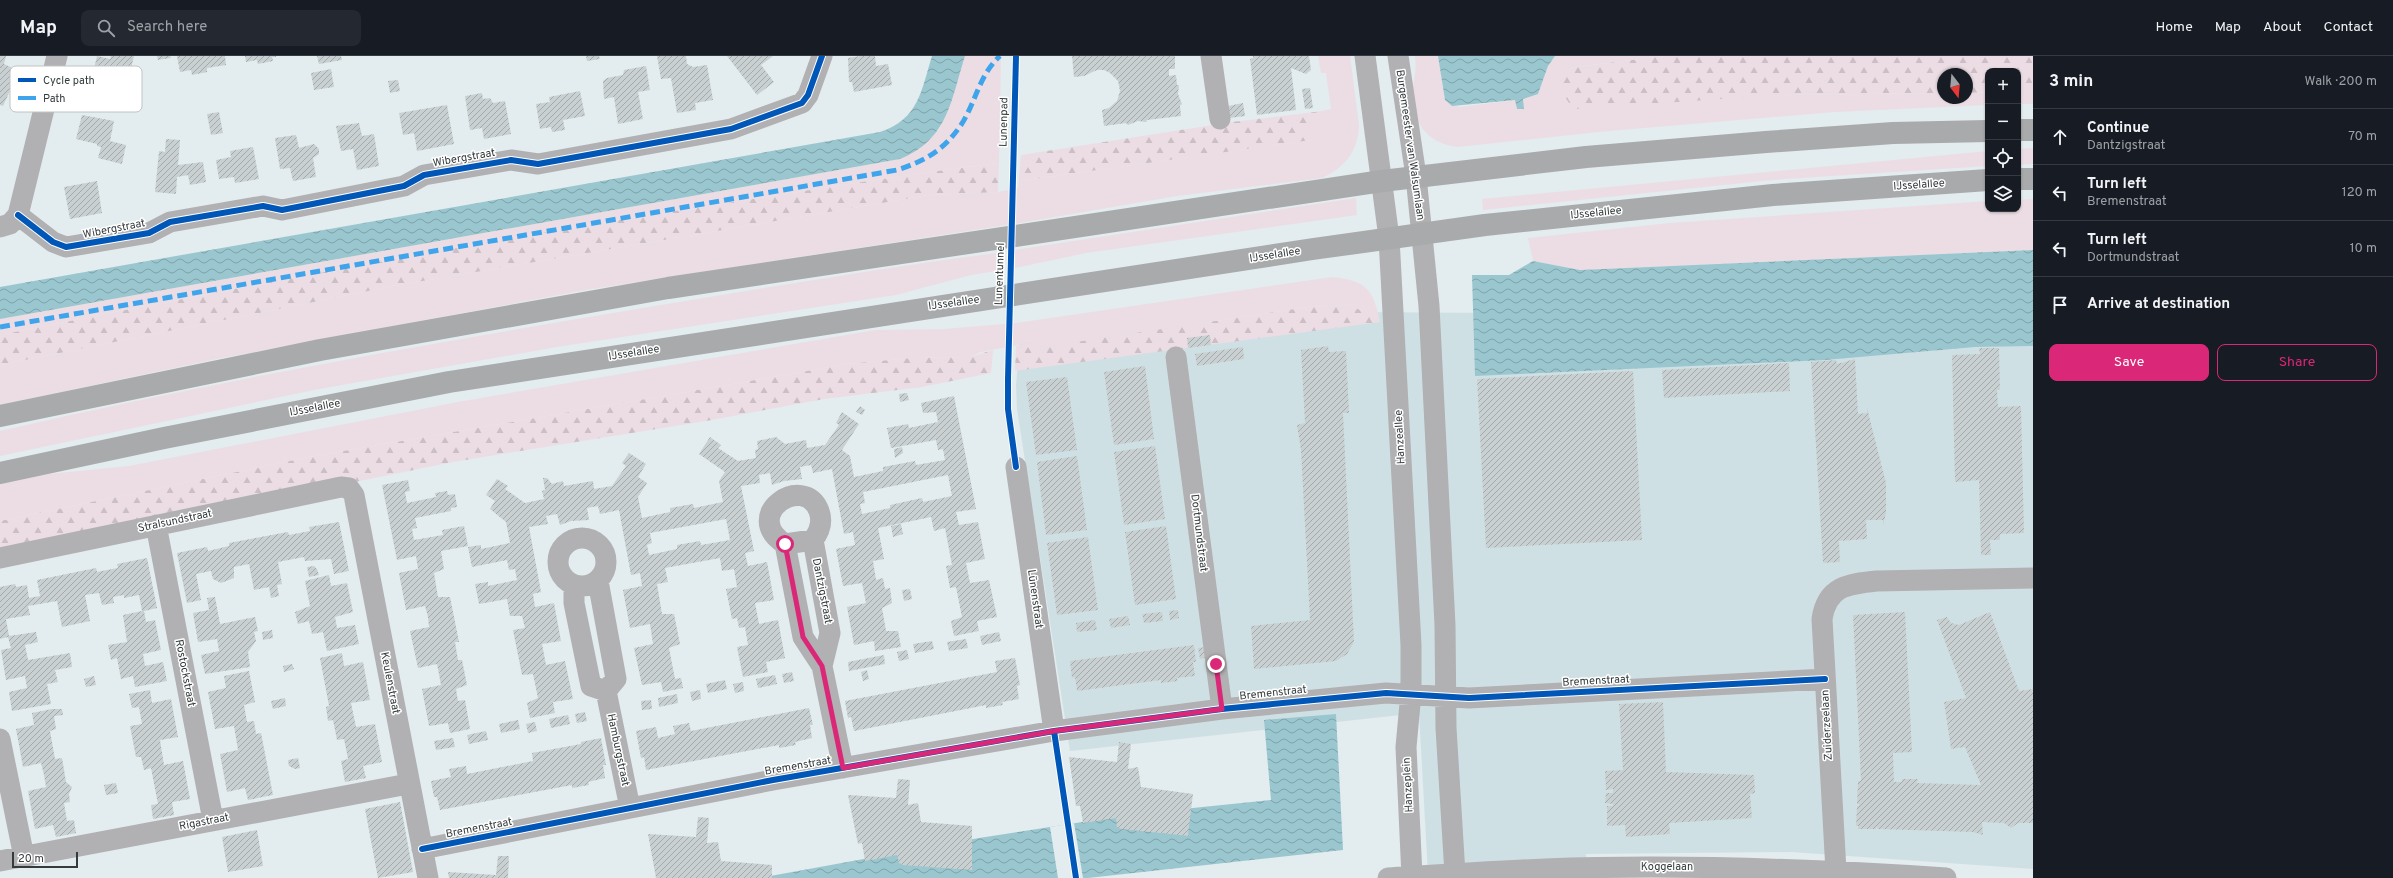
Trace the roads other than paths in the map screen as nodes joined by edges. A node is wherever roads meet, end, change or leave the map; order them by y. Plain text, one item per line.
1 (57, 56) edge
2 (822, 56) edge
3 (1211, 56) edge
4 (1365, 56) edge
5 (1398, 56) edge
6 (55, 66) edge
7 (43, 112) edge
8 (1220, 119) dead end
9 (2021, 130) edge
10 (2033, 130) edge
11 (1985, 131) edge
12 (1416, 176) junction
13 (2021, 179) edge
14 (2033, 179) edge
15 (1985, 180) edge
16 (1382, 181) junction
17 (18, 215) junction
18 (0, 227) edge
19 (1422, 234) junction
20 (1389, 238) junction
21 (1176, 357) dead end
22 (0, 416) edge
23 (1016, 467) dead end
24 (0, 473) edge
25 (349, 488) joint
26 (156, 525) junction
27 (813, 540) junction
28 (785, 544) junction
29 (0, 558) edge
30 (2033, 578) edge
31 (598, 581) junction
32 (574, 585) junction
33 (822, 666) junction
34 (1825, 679) junction
35 (606, 691) junction
36 (1411, 693) junction
37 (1445, 696) junction
38 (1222, 709) junction
39 (1054, 731) junction
40 (0, 739) edge
41 (843, 768) junction
42 (408, 784) junction
43 (630, 808) junction
44 (213, 820) junction
45 (422, 849) junction
46 (24, 857) junction
47 (0, 861) edge
48 (1836, 871) junction
49 (1597, 873) edge
50 (1455, 874) junction
51 (1412, 877) junction
52 (428, 878) edge
53 (1388, 878) edge
54 (1946, 878) edge

1 - 6 street
2 - 17 street, Wibergstraat
3 - 8 street
4 - 16 street
5 - 12 street, Burgemeester van Walsumlaan
7 - 17 street
9 - 10 main road
11 - 12 main road
12 - 16 main road
12 - 19 street, Burgemeester van Walsumlaan
13 - 14 main road
15 - 19 main road, IJsselallee
16 - 20 street, Hanzeallee
16 - 22 main road
17 - 18 street
19 - 20 main road, IJsselallee
19 - 37 street
20 - 24 main road, IJsselallee
20 - 36 street, Hanzeallee
21 - 38 street, Dortmundstraat
23 - 39 street, Lünenstraat
25 - 26 street, Stralsundstraat
25 - 42 street, Keulenstraat
26 - 29 street, Stralsundstraat
26 - 44 street, Rostockstraat
27 - 28 street
27 - 28 street
27 - 33 street, Dantzigstraat
28 - 33 street, Dantzigstraat
30 - 34 street, Zuiderzeelaan
31 - 32 street
31 - 32 street
31 - 35 street
32 - 35 street
33 - 41 street, Dantzigstraat
34 - 37 street, Bremenstraat
34 - 48 street, Zuiderzeelaan
35 - 43 street, Hamburgstraat
36 - 37 street, Bremenstraat
36 - 38 street, Bremenstraat
36 - 51 street, Hanzeplein
37 - 50 street
38 - 39 street, Bremenstraat
39 - 41 street, Bremenstraat
40 - 46 street
41 - 43 street, Bremenstraat
42 - 44 street, Rigastraat
42 - 45 street, Keulenstraat
43 - 45 street, Bremenstraat
44 - 46 street, Rigastraat
45 - 52 street, Keulenstraat
46 - 47 street, Rigastraat
48 - 49 street, Koggelaan
48 - 54 street, Koggelaan
49 - 50 street, Koggelaan
50 - 51 street, Koggelaan
51 - 53 street, Koggelaan

